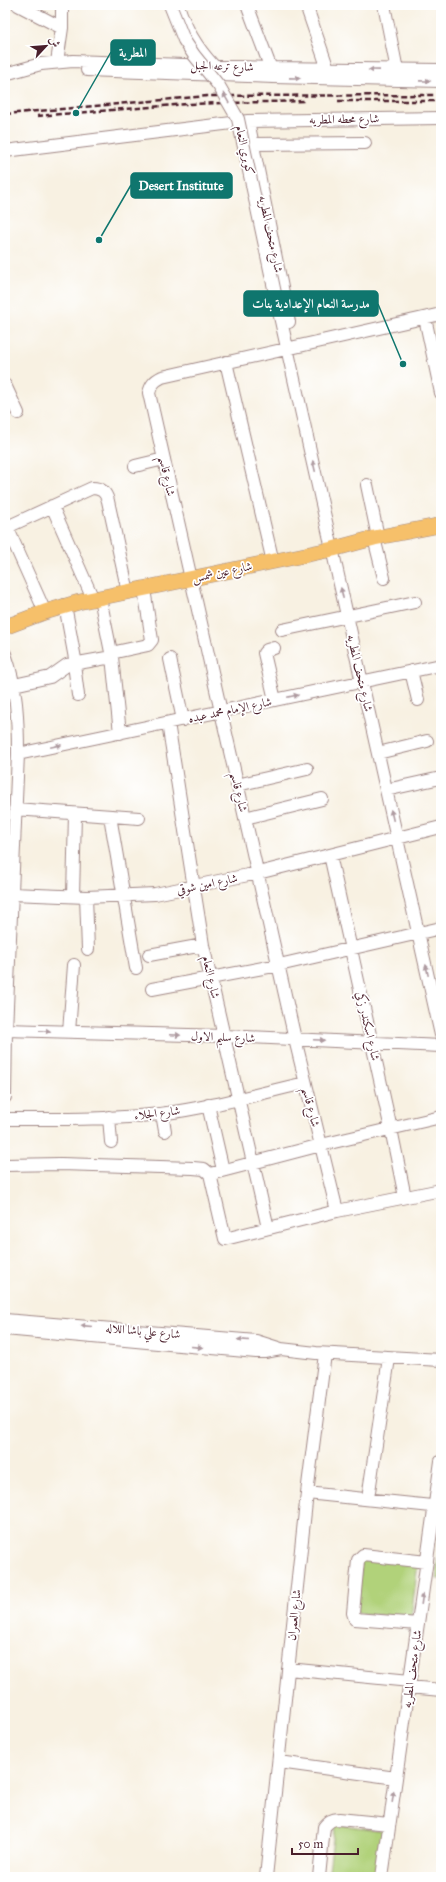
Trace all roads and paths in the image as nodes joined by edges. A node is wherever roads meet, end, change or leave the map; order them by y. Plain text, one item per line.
1 (18, 5) edge
2 (62, 5) edge
3 (170, 5) edge
4 (178, 5) edge
5 (247, 5) edge
6 (306, 5) edge
7 (384, 5) edge
8 (62, 28) junction
9 (57, 62) junction
10 (213, 65) junction
11 (397, 70) junction
12 (441, 70) edge
13 (272, 72) junction
14 (5, 74) edge
15 (329, 74) junction
16 (5, 80) edge
17 (441, 81) edge
18 (441, 118) edge
19 (248, 121) junction
20 (365, 143) dead end
21 (252, 144) junction
22 (5, 151) edge
23 (279, 312) joint
24 (441, 314) edge
25 (425, 318) junction
26 (291, 348) junction
27 (226, 362) junction
28 (5, 387) edge
29 (441, 393) edge
30 (18, 413) dead end
31 (164, 459) junction
32 (135, 466) dead end
33 (367, 485) dead end
34 (52, 506) junction
35 (441, 525) edge
36 (6, 527) edge
37 (376, 537) junction
38 (333, 549) junction
39 (273, 562) junction
40 (384, 578) dead end
41 (190, 579) junction
42 (144, 588) junction
43 (128, 592) junction
44 (96, 598) junction
45 (415, 602) dead end
46 (65, 605) junction
47 (45, 612) junction
48 (348, 617) junction
49 (5, 627) edge
50 (282, 630) dead end
51 (274, 648) dead end
52 (5, 654) edge
53 (112, 655) junction
54 (170, 659) dead end
55 (75, 664) junction
56 (441, 664) edge
57 (411, 671) junction
58 (362, 682) junction
59 (14, 685) junction
60 (78, 695) dead end
61 (275, 700) junction
62 (418, 700) dead end
63 (220, 712) junction
64 (183, 720) junction
65 (168, 723) junction
66 (120, 733) junction
67 (427, 741) dead end
68 (378, 753) junction
69 (18, 754) junction
70 (307, 769) dead end
71 (436, 779) dead end
72 (237, 785) junction
73 (386, 790) junction
74 (322, 799) dead end
75 (12, 805) edge
76 (75, 814) junction
77 (110, 816) junction
78 (139, 818) dead end
79 (245, 818) junction
80 (441, 827) edge
81 (398, 839) junction
82 (9, 851) edge
83 (330, 855) junction
84 (258, 873) junction
85 (193, 887) junction
86 (12, 894) junction
87 (73, 896) junction
88 (124, 896) junction
89 (86, 897) junction
90 (441, 928) edge
91 (419, 933) junction
92 (203, 945) junction
93 (351, 948) junction
94 (88, 949) dead end
95 (150, 955) dead end
96 (74, 965) dead end
97 (279, 965) junction
98 (136, 968) dead end
99 (211, 979) junction
100 (152, 990) dead end
101 (436, 991) edge
102 (6, 1010) edge
103 (6, 1030) edge
104 (69, 1032) junction
105 (441, 1035) edge
106 (225, 1036) junction
107 (295, 1039) junction
108 (372, 1043) junction
109 (441, 1046) edge
110 (305, 1083) junction
111 (5, 1097) edge
112 (239, 1098) junction
113 (208, 1105) junction
114 (162, 1114) junction
115 (109, 1117) junction
116 (441, 1117) edge
117 (5, 1119) edge
118 (391, 1129) junction
119 (165, 1131) dead end
120 (111, 1142) dead end
121 (321, 1145) junction
122 (253, 1162) junction
123 (5, 1165) edge
124 (223, 1170) junction
125 (210, 1174) junction
126 (441, 1190) edge
127 (405, 1197) junction
128 (337, 1210) junction
129 (268, 1228) junction
130 (5, 1320) edge
131 (5, 1329) edge
132 (281, 1349) junction
133 (325, 1354) junction
134 (389, 1358) junction
135 (441, 1360) edge
136 (441, 1461) edge
137 (307, 1493) junction
138 (368, 1498) junction
139 (438, 1507) edge
140 (427, 1562) junction
141 (418, 1624) junction
142 (288, 1670) junction
143 (409, 1684) junction
144 (441, 1690) edge
145 (279, 1762) junction
146 (396, 1778) junction
147 (389, 1824) junction
148 (266, 1877) edge
149 (319, 1877) edge
150 (382, 1877) edge

1 - 8 street
2 - 8 street
23 -> 3 street, كوبري النعام, bridge
4 - 10 street
5 - 13 street
6 - 15 street
7 - 11 street
8 - 9 street
9 - 10 street, شارع ترعه الجبل
9 - 14 street, شارع ترعه الجبل
10 - 13 street, شارع ترعه الجبل
11 - 12 street, شارع ترعه الجبل
11 -> 15 street, شارع ترعه الجبل
13 - 15 street, شارع ترعه الجبل
13 - 16 street, شارع ترعه الجبل
15 -> 17 street, شارع ترعه الجبل
18 - 19 street, شارع محطه المطريه
19 - 21 street, شارع متحف المطريه
19 - 22 street, شارع محطه المطريه
20 - 21 street
21 - 26 street, شارع متحف المطريه
23 - 26 street, شارع متحف المطريه
24 - 25 street
25 - 26 street
25 - 29 street
26 - 27 street
38 -> 26 street, شارع متحف المطريه
27 - 31 street, شارع قاسم
27 - 39 street
28 - 30 street
31 - 32 street
31 - 41 street, شارع قاسم
33 - 37 street
34 - 36 street
34 - 43 street
34 - 44 street
35 - 37 main road, شارع عين شمس
36 - 47 street
37 - 38 main road, شارع عين شمس
37 - 40 street
38 - 39 main road, شارع عين شمس
48 -> 38 street, شارع متحف المطريه
39 - 41 main road, شارع عين شمس
41 - 42 main road, شارع عين شمس
41 - 63 street, شارع قاسم
42 - 43 main road, شارع عين شمس
42 - 53 street
43 - 44 main road, شارع عين شمس
44 - 46 main road, شارع عين شمس
44 - 53 street
45 - 48 street
46 - 47 main road, شارع عين شمس
46 - 55 street
47 - 49 main road, شارع عين شمس
48 - 50 street
48 - 58 street, شارع متحف المطريه
51 - 61 street
52 - 59 street
53 - 55 street
53 - 66 street
54 - 64 street
55 - 59 street
55 - 60 street
56 - 57 street, شارع الإمام محمد عبده
57 - 58 street, شارع الإمام محمد عبده
57 - 62 street
61 -> 58 street, شارع الإمام محمد عبده
58 - 68 street, شارع متحف المطريه
59 - 69 street
61 - 63 street, شارع الإمام محمد عبده
63 - 64 street, شارع الإمام محمد عبده
63 - 72 street, شارع قاسم
64 - 65 street, شارع الإمام محمد عبده
65 - 66 street, شارع الإمام محمد عبده
65 - 85 street, شارع النعام
69 -> 66 street, شارع الإمام محمد عبده
67 - 68 street
68 - 73 street, شارع متحف المطريه
69 - 75 street
70 - 72 street
71 - 73 street
72 - 79 street, شارع قاسم
81 -> 73 street, شارع متحف المطريه
74 - 79 street
75 - 76 street
75 - 82 street
76 - 77 street
76 - 87 street
77 - 78 street
77 - 88 street
79 - 84 street, شارع قاسم
80 - 81 street, شارع امين شوقي
81 - 83 street, شارع امين شوقي
81 - 91 street, شارع متحف المطريه
82 - 86 street
83 - 84 street, شارع امين شوقي
83 - 93 street, شارع اسكندر زكي
84 - 85 street, شارع امين شوقي
84 - 97 street, شارع قاسم
85 - 88 street, شارع امين شوقي
85 - 92 street, شارع النعام
86 - 87 street, شارع امين شوقي
86 - 102 street
87 - 89 street, شارع امين شوقي
88 - 89 street, شارع امين شوقي
88 - 98 street
89 - 94 street
90 - 91 street
91 - 93 street
101 -> 91 street, شارع متحف المطريه
92 - 95 street
92 - 99 street, شارع النعام
93 - 97 street
93 - 108 street, شارع اسكندر زكي
96 - 104 street
97 - 99 street
97 - 107 street, شارع قاسم
99 - 100 street
99 - 106 street, شارع النعام
101 - 105 street, شارع متحف المطريه
102 - 103 street
103 -> 104 street, شارع سليم الاول
103 - 111 street
104 -> 106 street, شارع سليم الاول
106 - 107 street, شارع سليم الاول
106 - 112 street, شارع النعام
107 -> 108 street, شارع سليم الاول
107 - 110 street, شارع قاسم
108 - 109 street, شارع سليم الاول
108 - 118 street, شارع اسكندر زكي
110 - 112 street, شارع الجلاء
110 - 121 street, شارع قاسم
112 - 113 street, شارع الجلاء
112 - 122 street, شارع النعام
113 - 114 street, شارع الجلاء
113 - 124 street
114 - 115 street, شارع الجلاء
114 - 119 street
115 - 117 street, شارع الجلاء
115 - 120 street
116 - 118 street
118 - 121 street
118 - 127 street, شارع اسكندر زكي
121 - 122 street
121 - 128 street, شارع قاسم
122 - 124 street
122 - 129 street, شارع النعام
123 - 125 street
124 - 125 street
125 - 129 street
126 - 127 street
127 - 128 street
128 - 129 street
132 -> 130 street, شارع علي باشا اللاله
131 -> 132 street, شارع علي باشا اللاله
132 - 133 street, شارع علي باشا اللاله
133 - 134 street, شارع علي باشا اللاله
133 - 137 street, شارع العمران
134 - 135 street, شارع علي باشا اللاله
134 - 138 street
136 - 139 street, شارع متحف المطريه
137 - 138 street
137 - 142 street, شارع العمران
138 - 139 street
139 - 140 street, شارع متحف المطريه
141 -> 140 street, شارع متحف المطريه
140 - 141 street
141 - 143 street, شارع متحف المطريه
142 - 143 street
142 - 145 street, شارع العمران
143 - 144 street
143 - 146 street, شارع متحف المطريه
145 - 146 street
145 - 148 street, شارع العمران
147 -> 146 street, شارع متحف المطريه
147 - 149 street
147 - 150 street, شارع متحف المطريه

